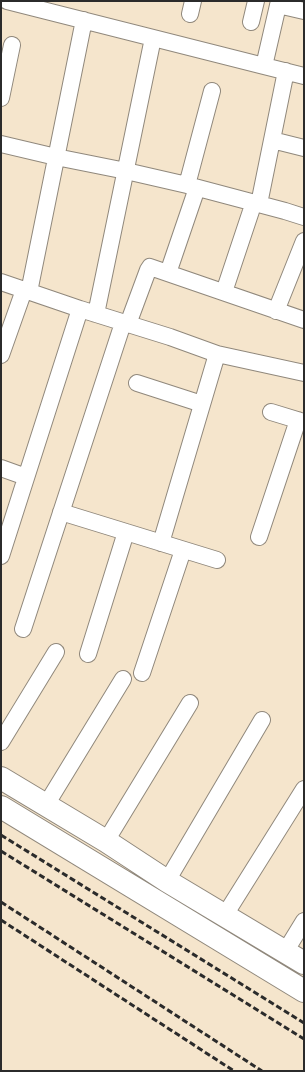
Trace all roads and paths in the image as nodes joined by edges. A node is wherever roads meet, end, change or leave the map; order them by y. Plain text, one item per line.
1 (7, 1) edge
2 (256, 1) edge
3 (278, 3) edge
4 (304, 11) edge
5 (84, 20) junction
6 (251, 22) dead end
7 (153, 38) junction
8 (12, 44) dead end
9 (264, 66) junction
10 (286, 71) junction
11 (304, 76) edge
12 (212, 91) dead end
13 (1, 98) edge
14 (272, 140) junction
15 (1, 144) edge
16 (304, 148) edge
17 (56, 157) junction
18 (126, 171) junction
19 (192, 186) junction
20 (257, 203) junction
21 (304, 217) edge
22 (304, 241) edge
23 (168, 273) junction
24 (1, 282) edge
25 (27, 291) junction
26 (224, 292) junction
27 (80, 309) junction
28 (276, 311) junction
29 (96, 314) junction
30 (304, 320) edge
31 (125, 324) junction
32 (217, 354) junction
33 (1, 355) edge
34 (304, 372) edge
35 (137, 383) dead end
36 (202, 404) junction
37 (271, 412) dead end
38 (301, 421) edge
39 (1, 468) edge
40 (26, 477) junction
41 (61, 512) junction
42 (126, 532) junction
43 (259, 537) dead end
44 (161, 542) junction
45 (183, 550) junction
46 (1, 556) edge
47 (217, 560) dead end
48 (23, 629) dead end
49 (56, 652) dead end
50 (88, 654) dead end
51 (142, 674) dead end
52 (123, 678) dead end
53 (190, 703) dead end
54 (262, 720) dead end
55 (1, 742) edge
56 (1, 778) edge
57 (304, 789) edge
58 (46, 805) junction
59 (1, 807) edge
60 (106, 841) junction
61 (167, 880) junction
62 (225, 915) junction
63 (304, 921) edge
64 (285, 952) junction
65 (304, 963) edge
66 (304, 991) edge

1 - 5 street
2 - 6 street
3 - 4 street
3 - 9 street
5 - 7 street
5 - 17 street
7 - 9 street
7 - 18 street
8 - 13 street
9 - 10 street
10 - 11 street
10 - 14 street
12 - 19 street
14 - 16 street
14 - 20 street
15 - 17 street
17 - 18 street
17 - 25 street
18 - 19 street
18 - 29 street
19 - 20 street
19 - 23 street
20 - 21 street
20 - 26 street
22 - 28 street
23 - 26 street
23 - 31 street
24 - 25 street
25 - 27 street
25 - 33 street
26 - 28 street
27 - 29 street
27 - 40 street
28 - 30 street
29 - 31 street
31 - 32 street
31 - 41 street
32 - 34 street
32 - 36 street
35 - 36 street
36 - 44 street
37 - 38 street
38 - 43 street
39 - 40 street
40 - 46 street
41 - 42 street
41 - 48 street
42 - 44 street
42 - 50 street
44 - 45 street
45 - 47 street
45 - 51 street
49 - 55 street
52 - 58 street
53 - 60 street
54 - 61 street
56 - 58 street
57 - 62 street
58 - 60 street
59 - 66 street
60 - 61 street
61 - 62 street
62 - 64 street
63 - 64 street
64 - 65 street

